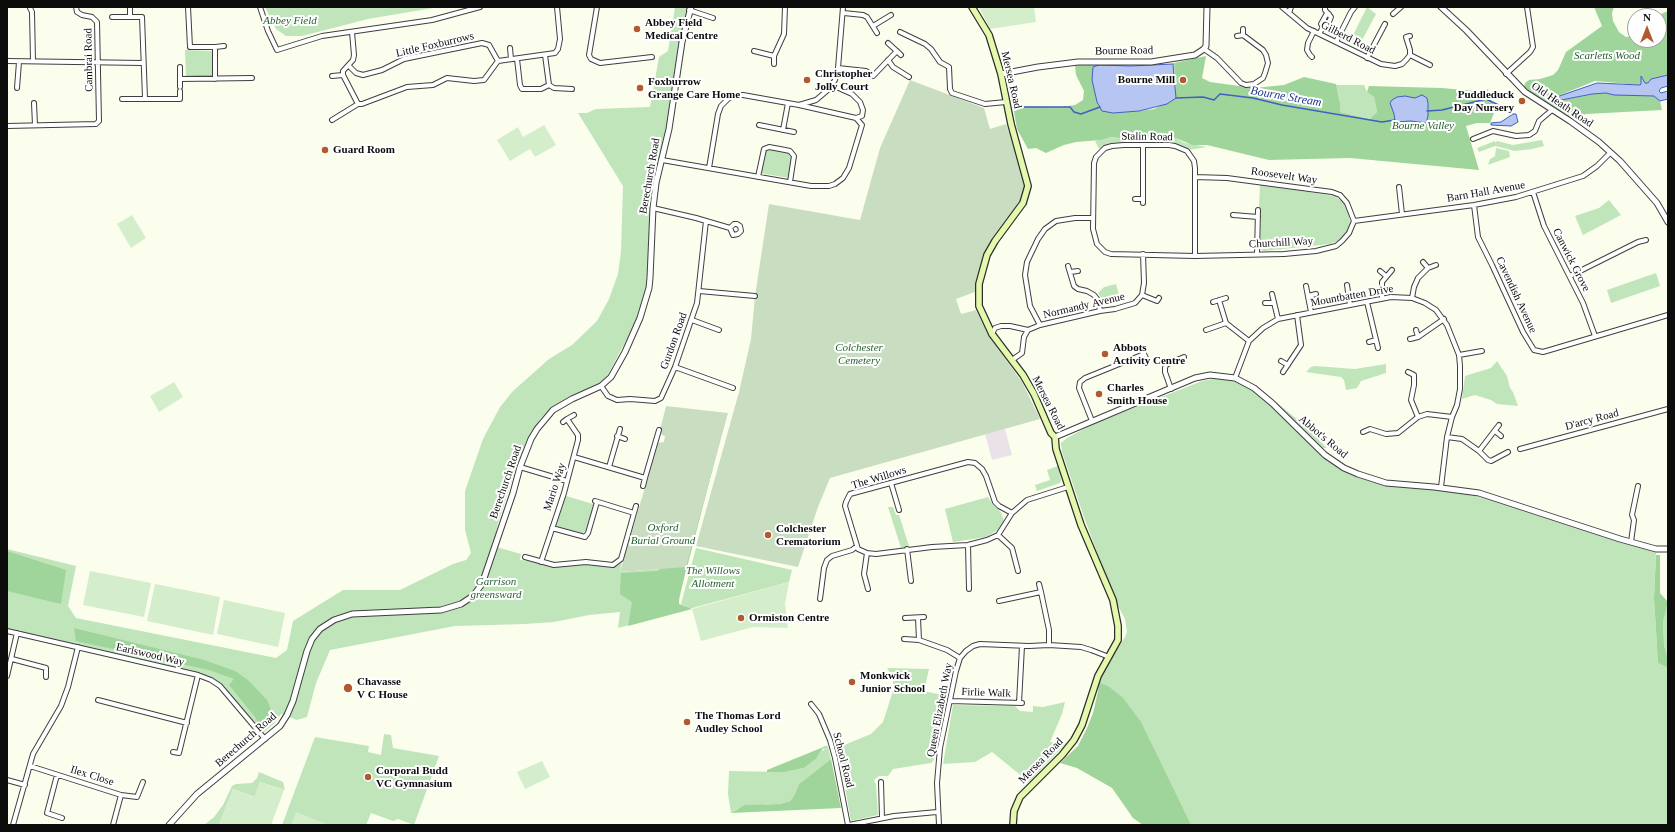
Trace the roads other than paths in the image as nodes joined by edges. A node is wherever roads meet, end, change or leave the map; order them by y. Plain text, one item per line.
1 (30, 7) edge
2 (76, 7) edge
3 (130, 7) edge
4 (188, 7) edge
5 (260, 7) edge
6 (480, 7) edge
7 (557, 7) edge
8 (597, 7) edge
9 (785, 7) edge
10 (844, 7) edge
11 (972, 7) edge
12 (1207, 7) edge
13 (1282, 7) edge
14 (1292, 7) edge
15 (1325, 7) edge
16 (1356, 7) edge
17 (1401, 7) edge
18 (1441, 7) edge
19 (1527, 7) edge
20 (690, 9) edge
21 (1289, 12) junction
22 (844, 14) junction
23 (1393, 14) dead end
24 (891, 15) dead end
25 (112, 17) dead end
26 (130, 17) junction
27 (713, 18) dead end
28 (1385, 24) dead end
29 (873, 26) junction
30 (1243, 29) dead end
31 (1314, 31) junction
32 (352, 32) junction
33 (900, 32) dead end
34 (878, 33) dead end
35 (1319, 34) junction
36 (1243, 35) junction
37 (1237, 36) dead end
38 (1410, 36) dead end
39 (1336, 42) junction
40 (888, 43) dead end
41 (224, 46) dead end
42 (215, 47) junction
43 (510, 48) dead end
44 (1204, 49) junction
45 (754, 51) dead end
46 (897, 51) junction
47 (545, 55) junction
48 (901, 55) dead end
49 (1410, 55) junction
50 (774, 56) junction
51 (1312, 56) dead end
52 (652, 57) dead end
53 (1367, 58) junction
54 (511, 59) junction
55 (517, 59) junction
56 (498, 60) junction
57 (888, 60) junction
58 (33, 61) junction
59 (7, 62) edge
60 (19, 62) junction
61 (98, 63) junction
62 (143, 63) junction
63 (774, 64) dead end
64 (1430, 65) dead end
65 (349, 66) junction
66 (180, 67) dead end
67 (838, 68) junction
68 (343, 74) junction
69 (1001, 74) junction
70 (1506, 74) junction
71 (332, 76) dead end
72 (909, 76) dead end
73 (252, 78) dead end
74 (1263, 78) junction
75 (180, 79) junction
76 (215, 79) junction
77 (1268, 81) dead end
78 (549, 85) junction
79 (832, 85) junction
80 (17, 88) dead end
81 (572, 89) dead end
82 (122, 98) dead end
83 (144, 98) junction
84 (816, 100) junction
85 (1006, 102) junction
86 (34, 103) dead end
87 (788, 103) junction
88 (358, 104) junction
89 (799, 105) junction
90 (817, 110) junction
91 (1552, 110) junction
92 (856, 118) junction
93 (332, 120) dead end
94 (7, 126) edge
95 (34, 126) junction
96 (759, 126) dead end
97 (783, 130) junction
98 (794, 132) dead end
99 (1473, 139) dead end
100 (1143, 145) junction
101 (1610, 153) junction
102 (662, 160) junction
103 (709, 168) junction
104 (758, 177) junction
105 (1195, 177) junction
106 (790, 182) junction
107 (1399, 187) dead end
108 (1533, 192) junction
109 (1135, 199) dead end
110 (1474, 205) junction
111 (653, 208) junction
112 (1258, 210) dead end
113 (1402, 214) junction
114 (1232, 215) dead end
115 (1258, 216) junction
116 (1093, 218) junction
117 (706, 221) junction
118 (1354, 221) junction
119 (1668, 222) edge
120 (730, 228) dead end
121 (1646, 240) dead end
122 (1144, 254) junction
123 (1257, 254) junction
124 (1196, 256) junction
125 (1423, 262) dead end
126 (1436, 265) dead end
127 (1068, 266) dead end
128 (1428, 268) junction
129 (1392, 270) dead end
130 (1078, 271) dead end
131 (1380, 271) dead end
132 (1070, 272) junction
133 (1386, 276) junction
134 (1570, 276) junction
135 (1347, 285) dead end
136 (1306, 286) dead end
137 (699, 291) junction
138 (1272, 294) dead end
139 (1316, 294) dead end
140 (1142, 295) junction
141 (754, 296) dead end
142 (1308, 296) junction
143 (1226, 298) dead end
144 (1412, 298) junction
145 (1382, 299) junction
146 (1219, 300) junction
147 (1157, 301) dead end
148 (1213, 302) dead end
149 (1367, 302) junction
150 (1265, 303) dead end
151 (1272, 303) junction
152 (1350, 305) junction
153 (1100, 311) junction
154 (1311, 312) junction
155 (1668, 314) edge
156 (1297, 315) junction
157 (1278, 319) junction
158 (1444, 319) junction
159 (692, 320) junction
160 (1226, 323) junction
161 (1040, 325) junction
162 (719, 330) dead end
163 (1028, 330) junction
164 (1206, 330) dead end
165 (1416, 330) dead end
166 (992, 334) junction
167 (1595, 336) junction
168 (1418, 337) junction
169 (1376, 340) junction
170 (1410, 340) dead end
171 (1249, 341) junction
172 (1369, 342) dead end
173 (1378, 348) dead end
174 (1482, 351) dead end
175 (1458, 355) junction
176 (1184, 357) dead end
177 (1146, 358) dead end
178 (1012, 360) junction
179 (1281, 361) dead end
180 (1288, 365) junction
181 (674, 367) junction
182 (1283, 372) dead end
183 (1408, 372) dead end
184 (1418, 372) dead end
185 (1414, 375) junction
186 (1235, 378) junction
187 (602, 386) junction
188 (733, 388) dead end
189 (1171, 389) junction
190 (1668, 409) edge
191 (574, 415) dead end
192 (1452, 417) junction
193 (1418, 418) junction
194 (567, 419) junction
195 (1092, 421) junction
196 (562, 422) dead end
197 (1369, 423) dead end
198 (1499, 425) dead end
199 (620, 429) dead end
200 (1370, 429) junction
201 (659, 430) dead end
202 (1495, 431) junction
203 (1363, 432) dead end
204 (617, 436) junction
205 (1501, 436) dead end
206 (1055, 437) junction
207 (1447, 437) junction
208 (625, 439) dead end
209 (1499, 449) dead end
210 (1520, 449) dead end
211 (1479, 451) junction
212 (1508, 452) dead end
213 (1502, 455) junction
214 (574, 457) junction
215 (520, 467) junction
216 (609, 467) junction
217 (645, 478) junction
218 (567, 481) junction
219 (891, 483) junction
220 (643, 486) dead end
221 (1638, 486) dead end
222 (1068, 487) junction
223 (1441, 487) junction
224 (896, 502) junction
225 (890, 504) dead end
226 (636, 506) dead end
227 (898, 510) dead end
228 (634, 513) junction
229 (1012, 513) junction
230 (552, 528) junction
231 (998, 535) junction
232 (1631, 542) junction
233 (968, 545) junction
234 (857, 546) junction
235 (1668, 549) edge
236 (907, 550) junction
237 (867, 553) junction
238 (524, 557) dead end
239 (1015, 561) junction
240 (542, 562) junction
241 (1010, 563) dead end
242 (1018, 571) dead end
243 (911, 581) dead end
244 (1039, 584) dead end
245 (816, 585) dead end
246 (821, 586) junction
247 (868, 589) dead end
248 (969, 589) dead end
249 (1041, 592) junction
250 (820, 599) dead end
251 (999, 601) dead end
252 (924, 617) dead end
253 (905, 618) dead end
254 (918, 618) junction
255 (7, 631) edge
256 (17, 633) junction
257 (904, 639) dead end
258 (919, 640) junction
259 (1050, 645) junction
260 (1022, 646) junction
261 (78, 647) junction
262 (1109, 657) junction
263 (960, 658) junction
264 (12, 659) junction
265 (9, 664) edge
266 (198, 675) junction
267 (7, 676) edge
268 (46, 677) dead end
269 (98, 700) dead end
270 (950, 701) junction
271 (811, 704) dead end
272 (187, 723) junction
273 (265, 739) junction
274 (174, 752) dead end
275 (30, 766) junction
276 (57, 775) junction
277 (7, 780) edge
278 (142, 782) dead end
279 (881, 782) dead end
280 (25, 785) junction
281 (121, 794) junction
282 (937, 812) junction
283 (62, 818) dead end
284 (882, 818) junction
285 (13, 825) edge
286 (113, 825) edge
287 (169, 825) edge
288 (848, 825) edge
289 (939, 825) edge
290 (1013, 825) edge

1 - 58 street
2 - 61 street, Cambrai Road
3 - 26 street
4 - 42 street
5 - 32 street
6 - 32 street
7 - 47 street
8 - 52 street
9 - 50 street
10 - 22 street
11 - 69 main road, Mersea Road
12 - 44 street
13 - 21 street, Gilberd Road
14 - 21 street
15 - 35 street
16 - 39 street
17 - 23 street
18 - 70 street, Old Heath Road
19 - 70 street
20 - 27 street
20 - 102 street, Berechurch Road
21 - 31 street, Gilberd Road
22 - 29 street
22 - 67 street
24 - 29 street
25 - 26 street
26 - 62 street
28 - 53 street
29 - 34 street
30 - 36 street
31 - 35 street, Gilberd Road
31 - 51 street
32 - 65 street
33 - 85 street
35 - 39 street, Gilberd Road
36 - 37 street
36 - 74 street
38 - 49 street
39 - 53 street, Gilberd Road
40 - 46 street
41 - 42 street
42 - 76 street
43 - 54 street
44 - 69 street, Bourne Road
44 - 74 street
45 - 50 street
46 - 48 street
46 - 57 street
47 - 55 street
47 - 78 street
49 - 53 street, Gilberd Road
49 - 64 street
50 - 63 street
54 - 55 street
54 - 56 street
55 - 78 street
56 - 65 street, Little Foxburrows
56 - 88 street
57 - 67 street
57 - 72 street
58 - 60 street
58 - 61 street
59 - 60 street
60 - 80 street
61 - 62 street
61 - 95 street, Cambrai Road
62 - 83 street
65 - 68 street
66 - 75 street
67 - 79 street
68 - 71 street
68 - 88 street
69 - 85 main road, Mersea Road
70 - 91 street, Old Heath Road
73 - 76 street
74 - 77 street
75 - 76 street
75 - 83 street
78 - 81 street
79 - 84 street
79 - 92 street
82 - 83 street
84 - 89 street
84 - 90 street
85 - 166 main road, Mersea Road
86 - 95 street
87 - 89 street
87 - 97 street
87 - 103 street
88 - 93 street
89 - 90 street
90 - 92 street
91 - 99 street
91 - 101 street, Old Heath Road
92 - 106 street
94 - 95 street
96 - 97 street
97 - 98 street
100 - 105 street, Stalin Road
100 - 109 street
100 - 116 street, Stalin Road
101 - 108 street, Barn Hall Avenue
101 - 119 street, Old Heath Road
102 - 103 street
102 - 111 street, Berechurch Road
103 - 104 street
104 - 106 street
104 - 106 street
105 - 118 street, Roosevelt Way
105 - 124 street, Stalin Road
107 - 113 street
108 - 110 street, Barn Hall Avenue
108 - 134 street, Canwick Grove
110 - 113 street, Barn Hall Avenue
110 - 167 street, Cavendish Avenue
111 - 117 street
111 - 187 street, Berechurch Road
112 - 115 street
113 - 118 street, Barn Hall Avenue
114 - 115 street
115 - 123 street
116 - 122 street, Stalin Road
116 - 161 street
117 - 120 street
117 - 137 street, Gurdon Road
118 - 123 street, Churchill Way
121 - 134 street
122 - 124 street, Stalin Road
122 - 140 street
123 - 124 street, Churchill Way
125 - 128 street
126 - 128 street
127 - 132 street
128 - 144 street
129 - 133 street
130 - 132 street
131 - 133 street
132 - 153 street
133 - 145 street
134 - 167 street, Canwick Grove
135 - 152 street
136 - 142 street
137 - 141 street
137 - 159 street, Gurdon Road
138 - 151 street
139 - 142 street
140 - 147 street
140 - 153 street, Normandy Avenue
142 - 154 street
143 - 146 street
144 - 145 street, Mountbatten Drive
144 - 158 street, Mountbatten Drive
145 - 149 street, Mountbatten Drive
146 - 148 street
146 - 160 street
149 - 152 street, Mountbatten Drive
149 - 169 street
150 - 151 street
151 - 157 street
152 - 154 street, Mountbatten Drive
153 - 161 street, Normandy Avenue
154 - 156 street, Mountbatten Drive
155 - 167 street, Cavendish Avenue
156 - 157 street, Mountbatten Drive
156 - 180 street
157 - 171 street, Mountbatten Drive
158 - 168 street
158 - 175 street, Mountbatten Drive
159 - 162 street
159 - 181 street, Gurdon Road
160 - 164 street
160 - 171 street
161 - 163 street, Normandy Avenue
163 - 166 street
163 - 178 street
165 - 168 street
166 - 178 main road, Mersea Road
168 - 170 street
169 - 172 street
169 - 173 street
171 - 186 street, Mountbatten Drive
174 - 175 street
175 - 192 street, Mountbatten Drive
176 - 189 street
177 - 195 street
178 - 206 main road, Mersea Road
179 - 180 street
180 - 182 street
181 - 187 street, Gurdon Road
181 - 188 street
183 - 185 street
184 - 185 street
185 - 193 street
186 - 189 street, Abbot's Road
186 - 223 street, Abbot's Road
187 - 215 street, Berechurch Road
189 - 195 street, Abbot's Road
190 - 210 street, D'arcy Road
191 - 194 street
192 - 193 street
192 - 207 street, Mountbatten Drive
193 - 200 street
194 - 196 street
194 - 214 street, Mario Way
195 - 206 street, Abbot's Road
197 - 200 street
198 - 202 street
199 - 204 street
200 - 203 street
201 - 217 street
202 - 205 street
202 - 211 street
204 - 208 street
204 - 216 street
206 - 222 main road, Mersea Road
207 - 211 street
207 - 223 street, Mountbatten Drive
209 - 213 street
211 - 213 street
212 - 213 street
214 - 216 street
214 - 218 street, Mario Way
215 - 218 street
215 - 273 street, Berechurch Road
216 - 217 street
217 - 220 street
218 - 230 street, Mario Way
219 - 224 street
219 - 229 street, The Willows
219 - 234 street, The Willows
221 - 232 street
222 - 229 street
222 - 262 main road, Mersea Road
223 - 232 street, Abbot's Road
224 - 225 street
224 - 227 street
226 - 228 street
228 - 230 street
228 - 240 street
229 - 231 street
230 - 240 street, Mario Way
231 - 233 street
231 - 239 street
232 - 235 street, Abbot's Road
233 - 236 street
233 - 248 street
234 - 237 street
234 - 246 street
236 - 237 street
236 - 243 street
237 - 247 street
238 - 240 street
239 - 241 street
239 - 242 street
244 - 249 street
245 - 246 street
246 - 250 street
249 - 251 street
249 - 259 street
252 - 254 street
253 - 254 street
254 - 258 street
255 - 256 street, Earlswood Way
256 - 261 street, Earlswood Way
256 - 264 street
257 - 258 street
258 - 263 street
259 - 260 street, Queen Elizabeth Way
259 - 262 street, Queen Elizabeth Way
260 - 263 street, Queen Elizabeth Way
260 - 270 street, Firlie Walk
261 - 266 street, Earlswood Way
261 - 275 street
262 - 290 main road, Mersea Road
263 - 270 street, Queen Elizabeth Way
264 - 265 street
264 - 268 street
265 - 267 street
266 - 272 street
266 - 273 street, Earlswood Way
269 - 272 street
270 - 282 street, Queen Elizabeth Way
271 - 288 street, School Road
272 - 274 street
273 - 287 street, Berechurch Road
275 - 276 street, Ilex Close
275 - 280 street
276 - 281 street, Ilex Close
276 - 283 street, Ilex Close
277 - 280 street
278 - 281 street, Ilex Close
279 - 284 street
280 - 285 street
281 - 286 street, Ilex Close
282 - 284 street
282 - 289 street, Queen Elizabeth Way
284 - 288 street

